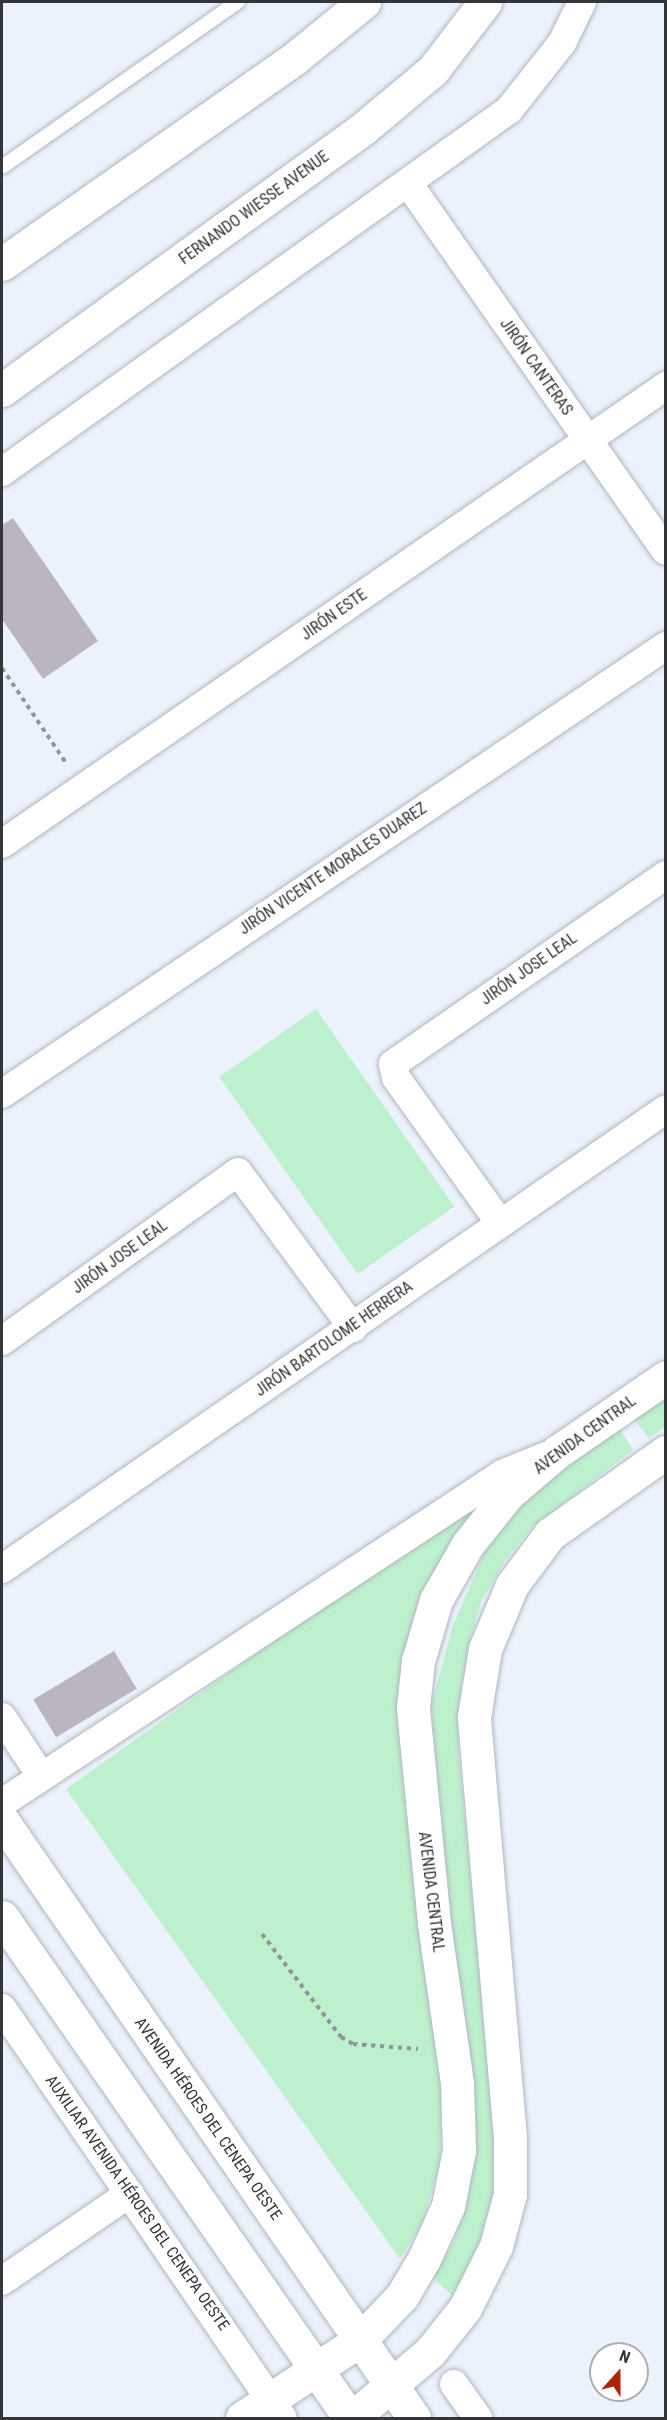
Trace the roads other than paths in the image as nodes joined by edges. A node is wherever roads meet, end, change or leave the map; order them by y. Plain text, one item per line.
1 (238, 2) edge
2 (364, 2) edge
3 (485, 2) edge
4 (582, 2) edge
5 (2, 166) edge
6 (408, 183) junction
7 (2, 264) edge
8 (666, 386) edge
9 (2, 390) edge
10 (587, 440) junction
11 (2, 472) edge
12 (666, 550) edge
13 (666, 646) edge
14 (2, 844) edge
15 (666, 875) edge
16 (2, 1094) edge
17 (666, 1109) edge
18 (500, 1223) junction
19 (353, 1328) junction
20 (2, 1341) edge
21 (666, 1377) edge
22 (557, 1452) junction
23 (666, 1452) edge
24 (2, 1569) edge
25 (2, 1718) edge
26 (42, 1777) junction
27 (2, 1803) edge
28 (2, 1820) edge
29 (2, 1917) edge
30 (5, 2022) edge
31 (130, 2193) junction
32 (2, 2281) edge
33 (360, 2340) junction
34 (316, 2370) junction
35 (454, 2384) dead end
36 (392, 2388) junction
37 (277, 2409) edge
38 (242, 2418) edge
39 (351, 2418) edge
40 (414, 2418) edge
41 (478, 2418) edge

1 - 5 lane
2 - 7 main road
3 - 9 main road, FERNANDO WIESSE AVENUE
4 - 6 street
6 - 10 street, JIRÓN CANTERAS
6 - 11 street
8 - 10 street, JIRÓN ESTE
10 - 12 street, JIRÓN CANTERAS
10 - 14 street, JIRÓN ESTE
13 - 16 street, JIRÓN VICENTE MORALES DUAREZ
15 - 18 street, JIRÓN JOSE LEAL
17 - 18 street, JIRÓN BARTOLOME HERRERA
18 - 19 street, JIRÓN BARTOLOME HERRERA
19 - 20 street, JIRÓN JOSE LEAL
19 - 24 street, JIRÓN BARTOLOME HERRERA
21 - 22 main road, AVENIDA CENTRAL
22 - 26 street
22 - 33 main road, AVENIDA CENTRAL
23 - 36 main road
25 - 26 street
26 - 27 street
28 - 33 main road, AVENIDA HÉROES DEL CENEPA OESTE
29 - 34 main road
30 - 31 street, AUXILIAR AVENIDA HÉROES DEL CENEPA OESTE
31 - 32 street
31 - 37 street, AUXILIAR AVENIDA HÉROES DEL CENEPA OESTE
33 - 34 main road, AVENIDA CENTRAL
33 - 36 main road, AVENIDA HÉROES DEL CENEPA OESTE
34 - 37 main road, AVENIDA CENTRAL
34 - 39 main road
35 - 41 street
36 - 39 main road
36 - 40 main road, AVENIDA HÉROES DEL CENEPA OESTE
37 - 38 main road, AVENIDA CENTRAL

